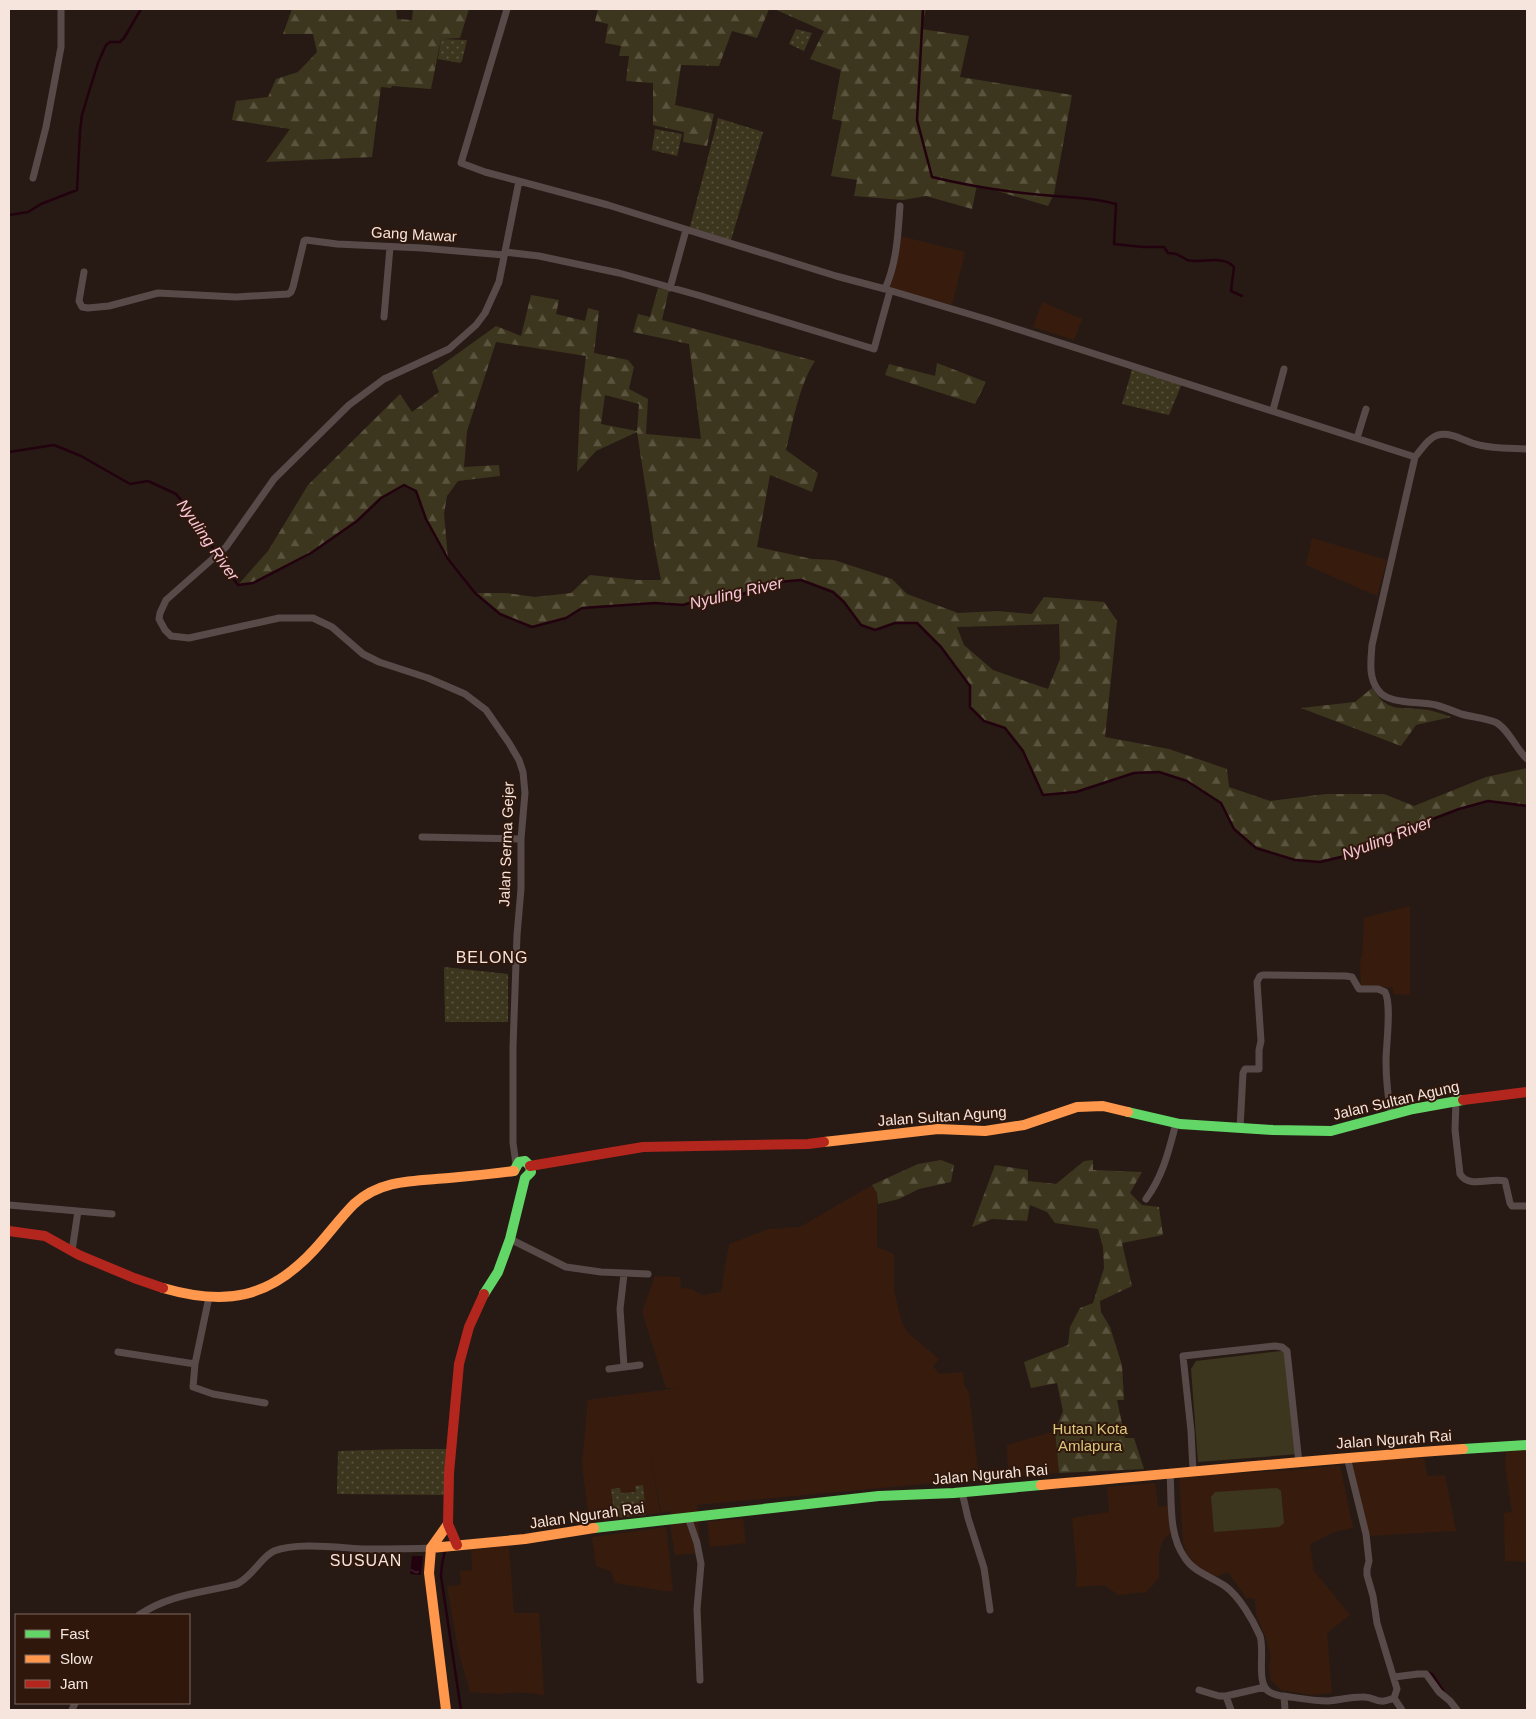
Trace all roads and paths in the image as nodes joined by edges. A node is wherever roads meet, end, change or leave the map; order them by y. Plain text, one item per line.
1 (61, 9) edge
2 (507, 9) edge
3 (33, 178) dead end
4 (519, 181) junction
5 (900, 206) dead end
6 (686, 230) junction
7 (390, 246) junction
8 (504, 254) junction
9 (84, 272) dead end
10 (670, 288) junction
11 (887, 290) junction
12 (384, 317) dead end
13 (1284, 368) dead end
14 (1366, 409) dead end
15 (1273, 410) junction
16 (1357, 438) junction
17 (1527, 449) edge
18 (1416, 457) junction
19 (1527, 759) edge
20 (422, 837) dead end
21 (521, 839) junction
22 (1527, 1092) edge
23 (1456, 1100) junction
24 (1391, 1115) junction
25 (1176, 1123) junction
26 (1240, 1128) junction
27 (521, 1165) junction
28 (1146, 1199) dead end
29 (9, 1204) edge
30 (1527, 1206) edge
31 (78, 1211) junction
32 (112, 1214) dead end
33 (9, 1231) edge
34 (510, 1240) junction
35 (72, 1251) junction
36 (624, 1274) junction
37 (648, 1274) dead end
38 (209, 1297) junction
39 (118, 1352) dead end
40 (196, 1364) junction
41 (640, 1365) dead end
42 (624, 1366) junction
43 (609, 1369) dead end
44 (265, 1403) dead end
45 (1527, 1445) edge
46 (1347, 1457) junction
47 (1299, 1463) junction
48 (1193, 1471) junction
49 (1170, 1473) junction
50 (962, 1492) junction
51 (688, 1517) junction
52 (448, 1524) junction
53 (457, 1545) junction
54 (431, 1548) junction
55 (990, 1610) dead end
56 (140, 1614) edge
57 (1394, 1678) junction
58 (700, 1680) dead end
59 (1264, 1687) junction
60 (1199, 1690) dead end
61 (1226, 1696) junction
62 (1284, 1696) junction
63 (1394, 1698) junction
64 (446, 1710) edge
65 (1231, 1710) edge
66 (1285, 1710) edge
67 (1402, 1710) edge
68 (1457, 1710) edge

1 - 3 street
2 - 4 street
4 - 6 street
4 - 8 street, Jalan Serma Gejer
5 - 11 street
6 - 10 street
6 - 11 street
7 - 8 street, Gang Mawar
7 - 9 street, Gang Mawar
7 - 12 street
8 - 10 street, Gang Mawar
8 - 21 street, Jalan Serma Gejer
10 - 11 street, Gang Mawar
11 - 15 street
13 - 15 street
14 - 16 street
15 - 16 street
16 - 18 street
17 - 18 street
18 - 19 street
20 - 21 street
21 - 27 street, Jalan Serma Gejer
22 - 23 street, Jalan Sultan Agung
23 - 24 street, Jalan Sultan Agung
23 - 30 street
24 - 26 street, Jalan Sultan Agung
24 - 26 street
25 - 26 street, Jalan Sultan Agung
25 - 27 street, Jalan Sultan Agung
25 - 28 street
27 - 34 street
27 - 38 street, Jalan Sultan Agung
29 - 31 street
31 - 32 street
31 - 35 street
33 - 35 street, Jalan Sultan Agung
34 - 36 street
34 - 52 street
35 - 38 street, Jalan Sultan Agung
36 - 37 street
36 - 42 street
38 - 40 street
39 - 40 street
40 - 44 street
41 - 42 street
42 - 43 street
45 - 46 street, Jalan Ngurah Rai
46 - 47 street, Jalan Ngurah Rai
46 - 57 street
47 - 48 street, Jalan Ngurah Rai
47 - 48 street
48 - 49 street, Jalan Ngurah Rai
49 - 50 street, Jalan Ngurah Rai
49 - 59 street
50 - 51 street, Jalan Ngurah Rai
50 - 55 street
51 - 53 street, Jalan Ngurah Rai
51 - 58 street
52 - 53 street
52 - 54 street
53 - 54 street, Jalan Ngurah Rai
54 - 56 street
54 - 64 street
57 - 63 street
57 - 68 street
59 - 61 street
59 - 62 street
60 - 61 street
61 - 65 street
62 - 63 street
62 - 66 street
63 - 67 street

